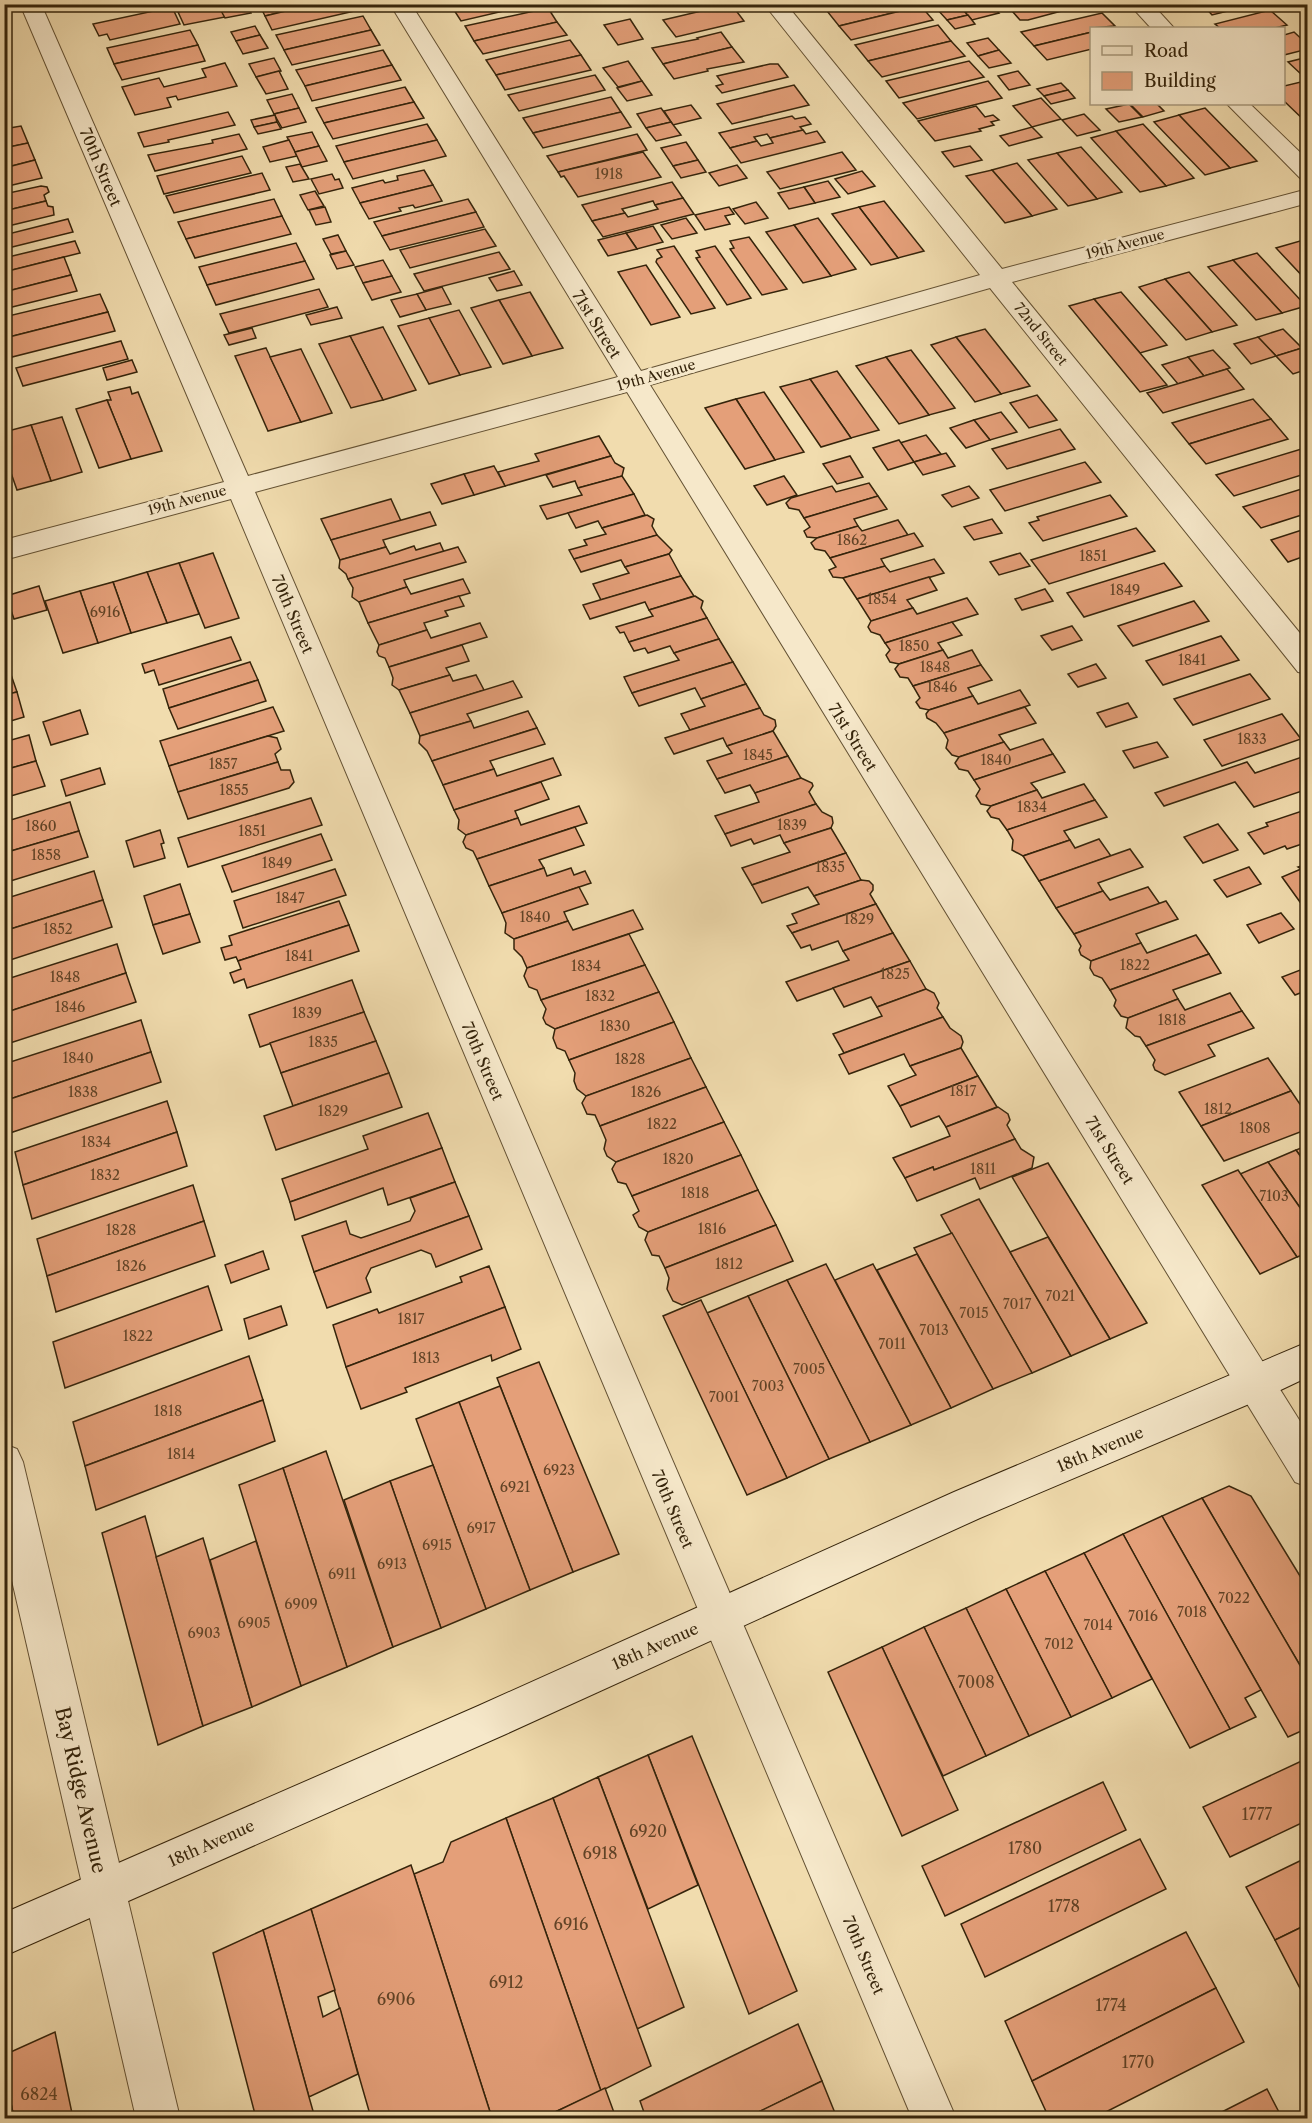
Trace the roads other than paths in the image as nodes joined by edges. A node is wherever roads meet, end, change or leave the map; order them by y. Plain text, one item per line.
1 (30, 4) edge
2 (400, 4) edge
3 (774, 4) edge
4 (1140, 4) edge
5 (1162, 27) edge
6 (1239, 105) edge
7 (1308, 173) edge
8 (1308, 196) edge
9 (996, 278) junction
10 (632, 382) junction
11 (239, 486) junction
12 (4, 550) edge
13 (1308, 664) edge
14 (1308, 1359) edge
15 (1255, 1384) junction
16 (4, 1462) edge
17 (1308, 1469) edge
18 (719, 1617) junction
19 (104, 1890) junction
20 (4, 1935) edge
21 (158, 2118) edge
22 (934, 2118) edge

1 - 11 street, 70th Street
2 - 10 street, 71st Street
3 - 9 street, 72nd Street
4 - 5 street
6 - 7 street
8 - 9 street, 19th Avenue
9 - 10 street, 19th Avenue
9 - 13 street, 72nd Street
10 - 11 street, 19th Avenue
10 - 15 street, 71st Street
11 - 12 street, 19th Avenue
11 - 18 street, 70th Street
14 - 15 street, 18th Avenue
15 - 17 street, 71st Street
15 - 18 street, 18th Avenue
16 - 19 street, Bay Ridge Avenue
18 - 19 street, 18th Avenue
18 - 22 street, 70th Street
19 - 20 street, 18th Avenue
19 - 21 street, Bay Ridge Avenue

